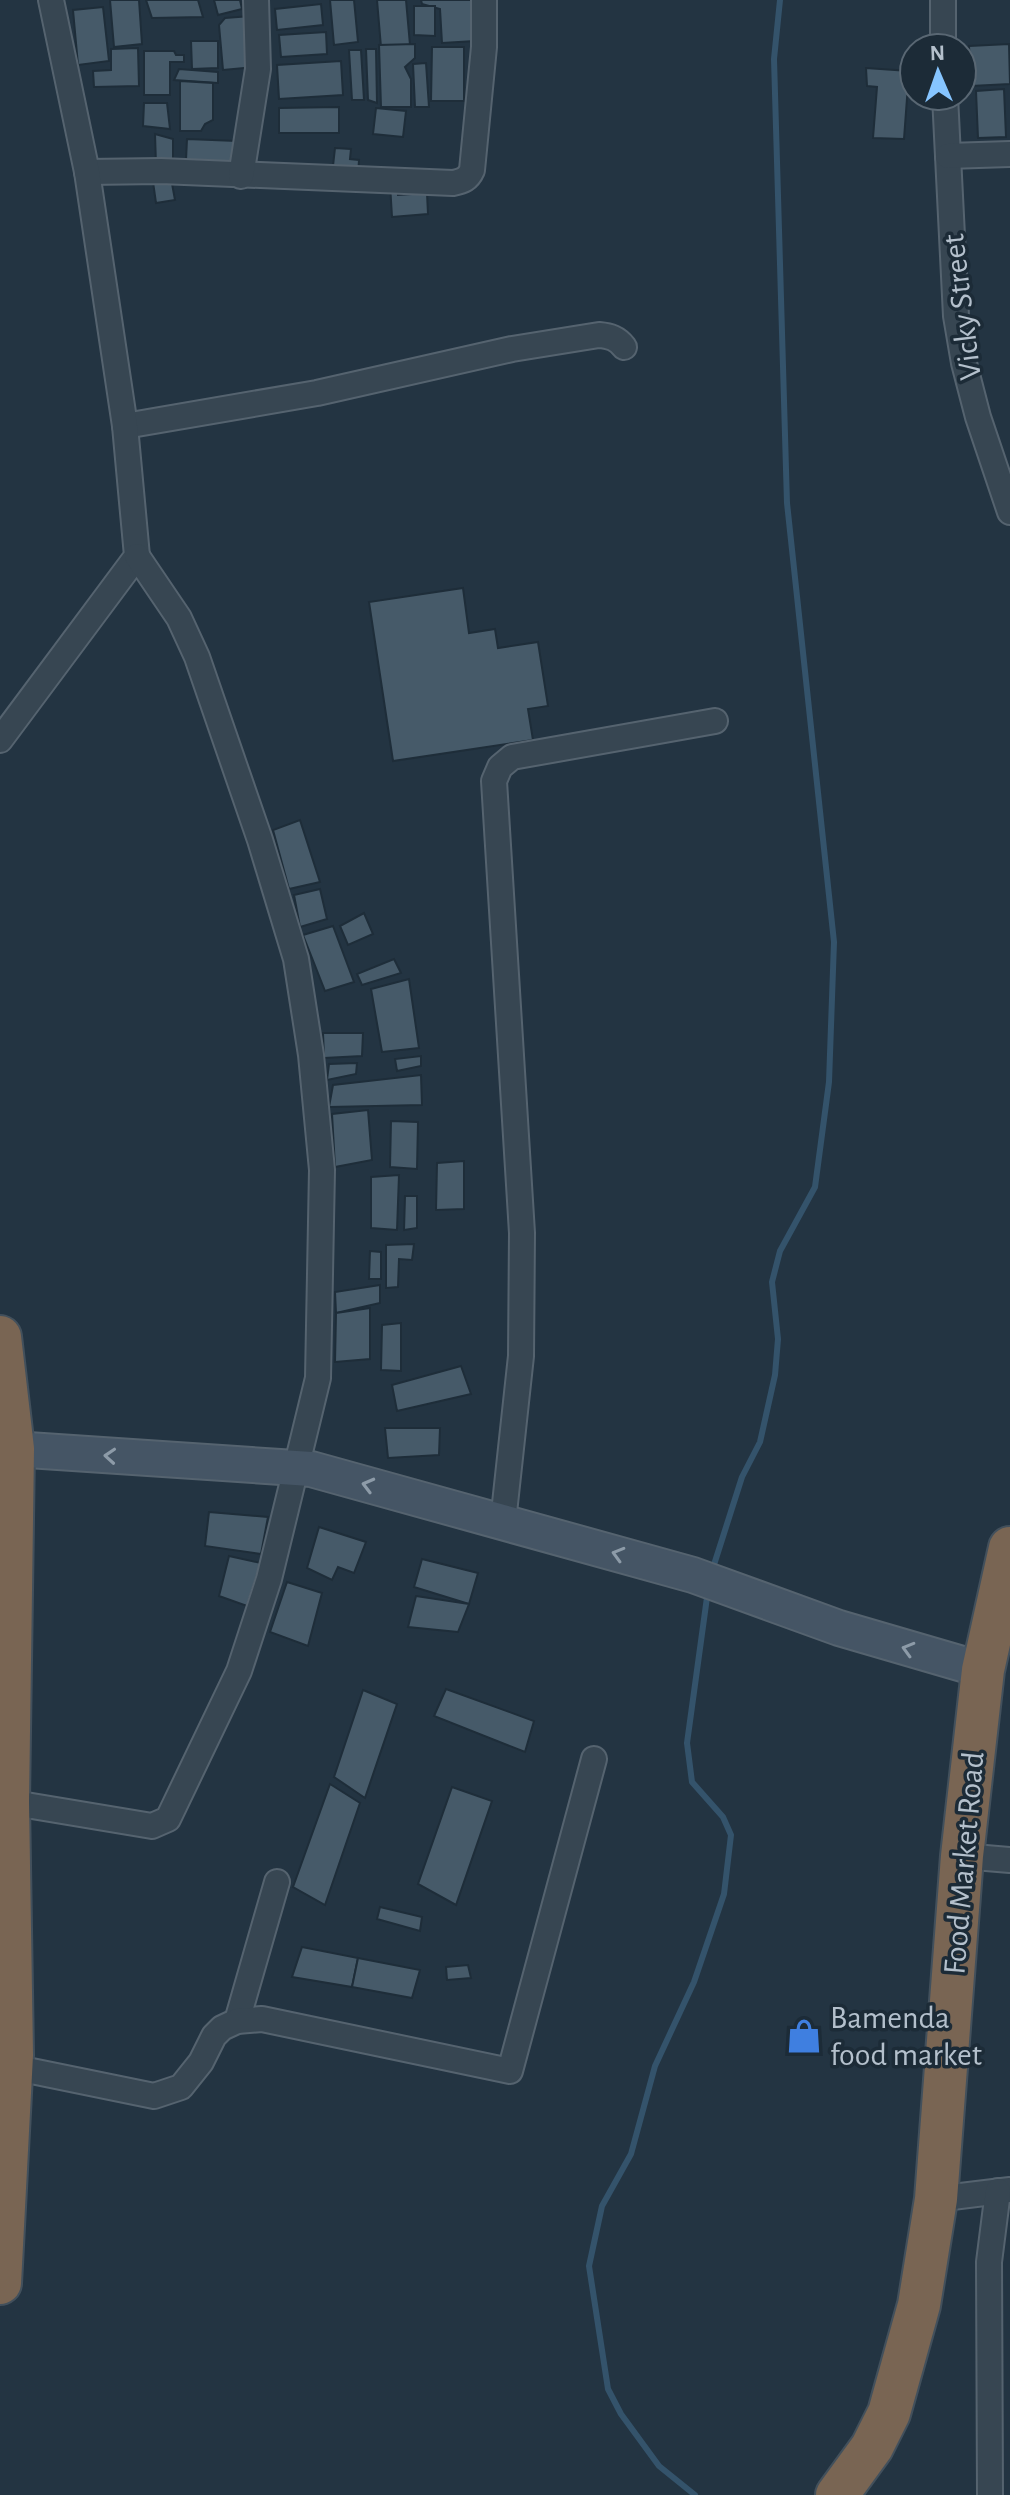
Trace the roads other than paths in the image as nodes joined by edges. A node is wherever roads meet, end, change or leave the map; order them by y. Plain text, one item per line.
1 (51, 0) edge
2 (256, 0) edge
3 (484, 0) edge
4 (943, 0) edge
5 (943, 32) edge
6 (946, 112) edge
7 (1010, 154) edge
8 (948, 156) junction
9 (87, 172) junction
10 (241, 176) junction
11 (624, 347) dead end
12 (125, 426) junction
13 (1010, 512) edge
14 (137, 556) junction
15 (715, 721) dead end
16 (0, 740) edge
17 (0, 1337) edge
18 (13, 1449) junction
19 (295, 1468) junction
20 (503, 1522) junction
21 (1009, 1556) edge
22 (983, 1670) junction
23 (594, 1759) dead end
24 (8, 1802) junction
25 (962, 1856) junction
26 (1010, 1860) edge
27 (277, 1882) dead end
28 (237, 2021) junction
29 (8, 2059) edge
30 (1004, 2190) edge
31 (936, 2199) junction
32 (0, 2283) edge
33 (997, 2488) edge
34 (837, 2495) edge

1 - 9 street
2 - 10 street
3 - 10 street
4 - 5 street
6 - 8 street, Vicky Street
7 - 8 street
8 - 13 street, Vicky Street
9 - 10 street
9 - 12 street
11 - 12 street
12 - 14 street
14 - 16 street
14 - 19 street
15 - 20 street
17 - 18 highway
19 -> 18 main road
18 - 24 highway
20 -> 19 main road
19 - 24 street
22 -> 20 main road
21 - 22 highway, Food Market Road
22 - 25 highway, Food Market Road
23 - 28 street
24 - 29 highway
25 - 26 street
25 - 31 highway, Food Market Road
27 - 28 street
28 - 29 street
29 - 32 highway
30 - 31 street
30 - 33 street
31 - 34 highway, Food Market Road

